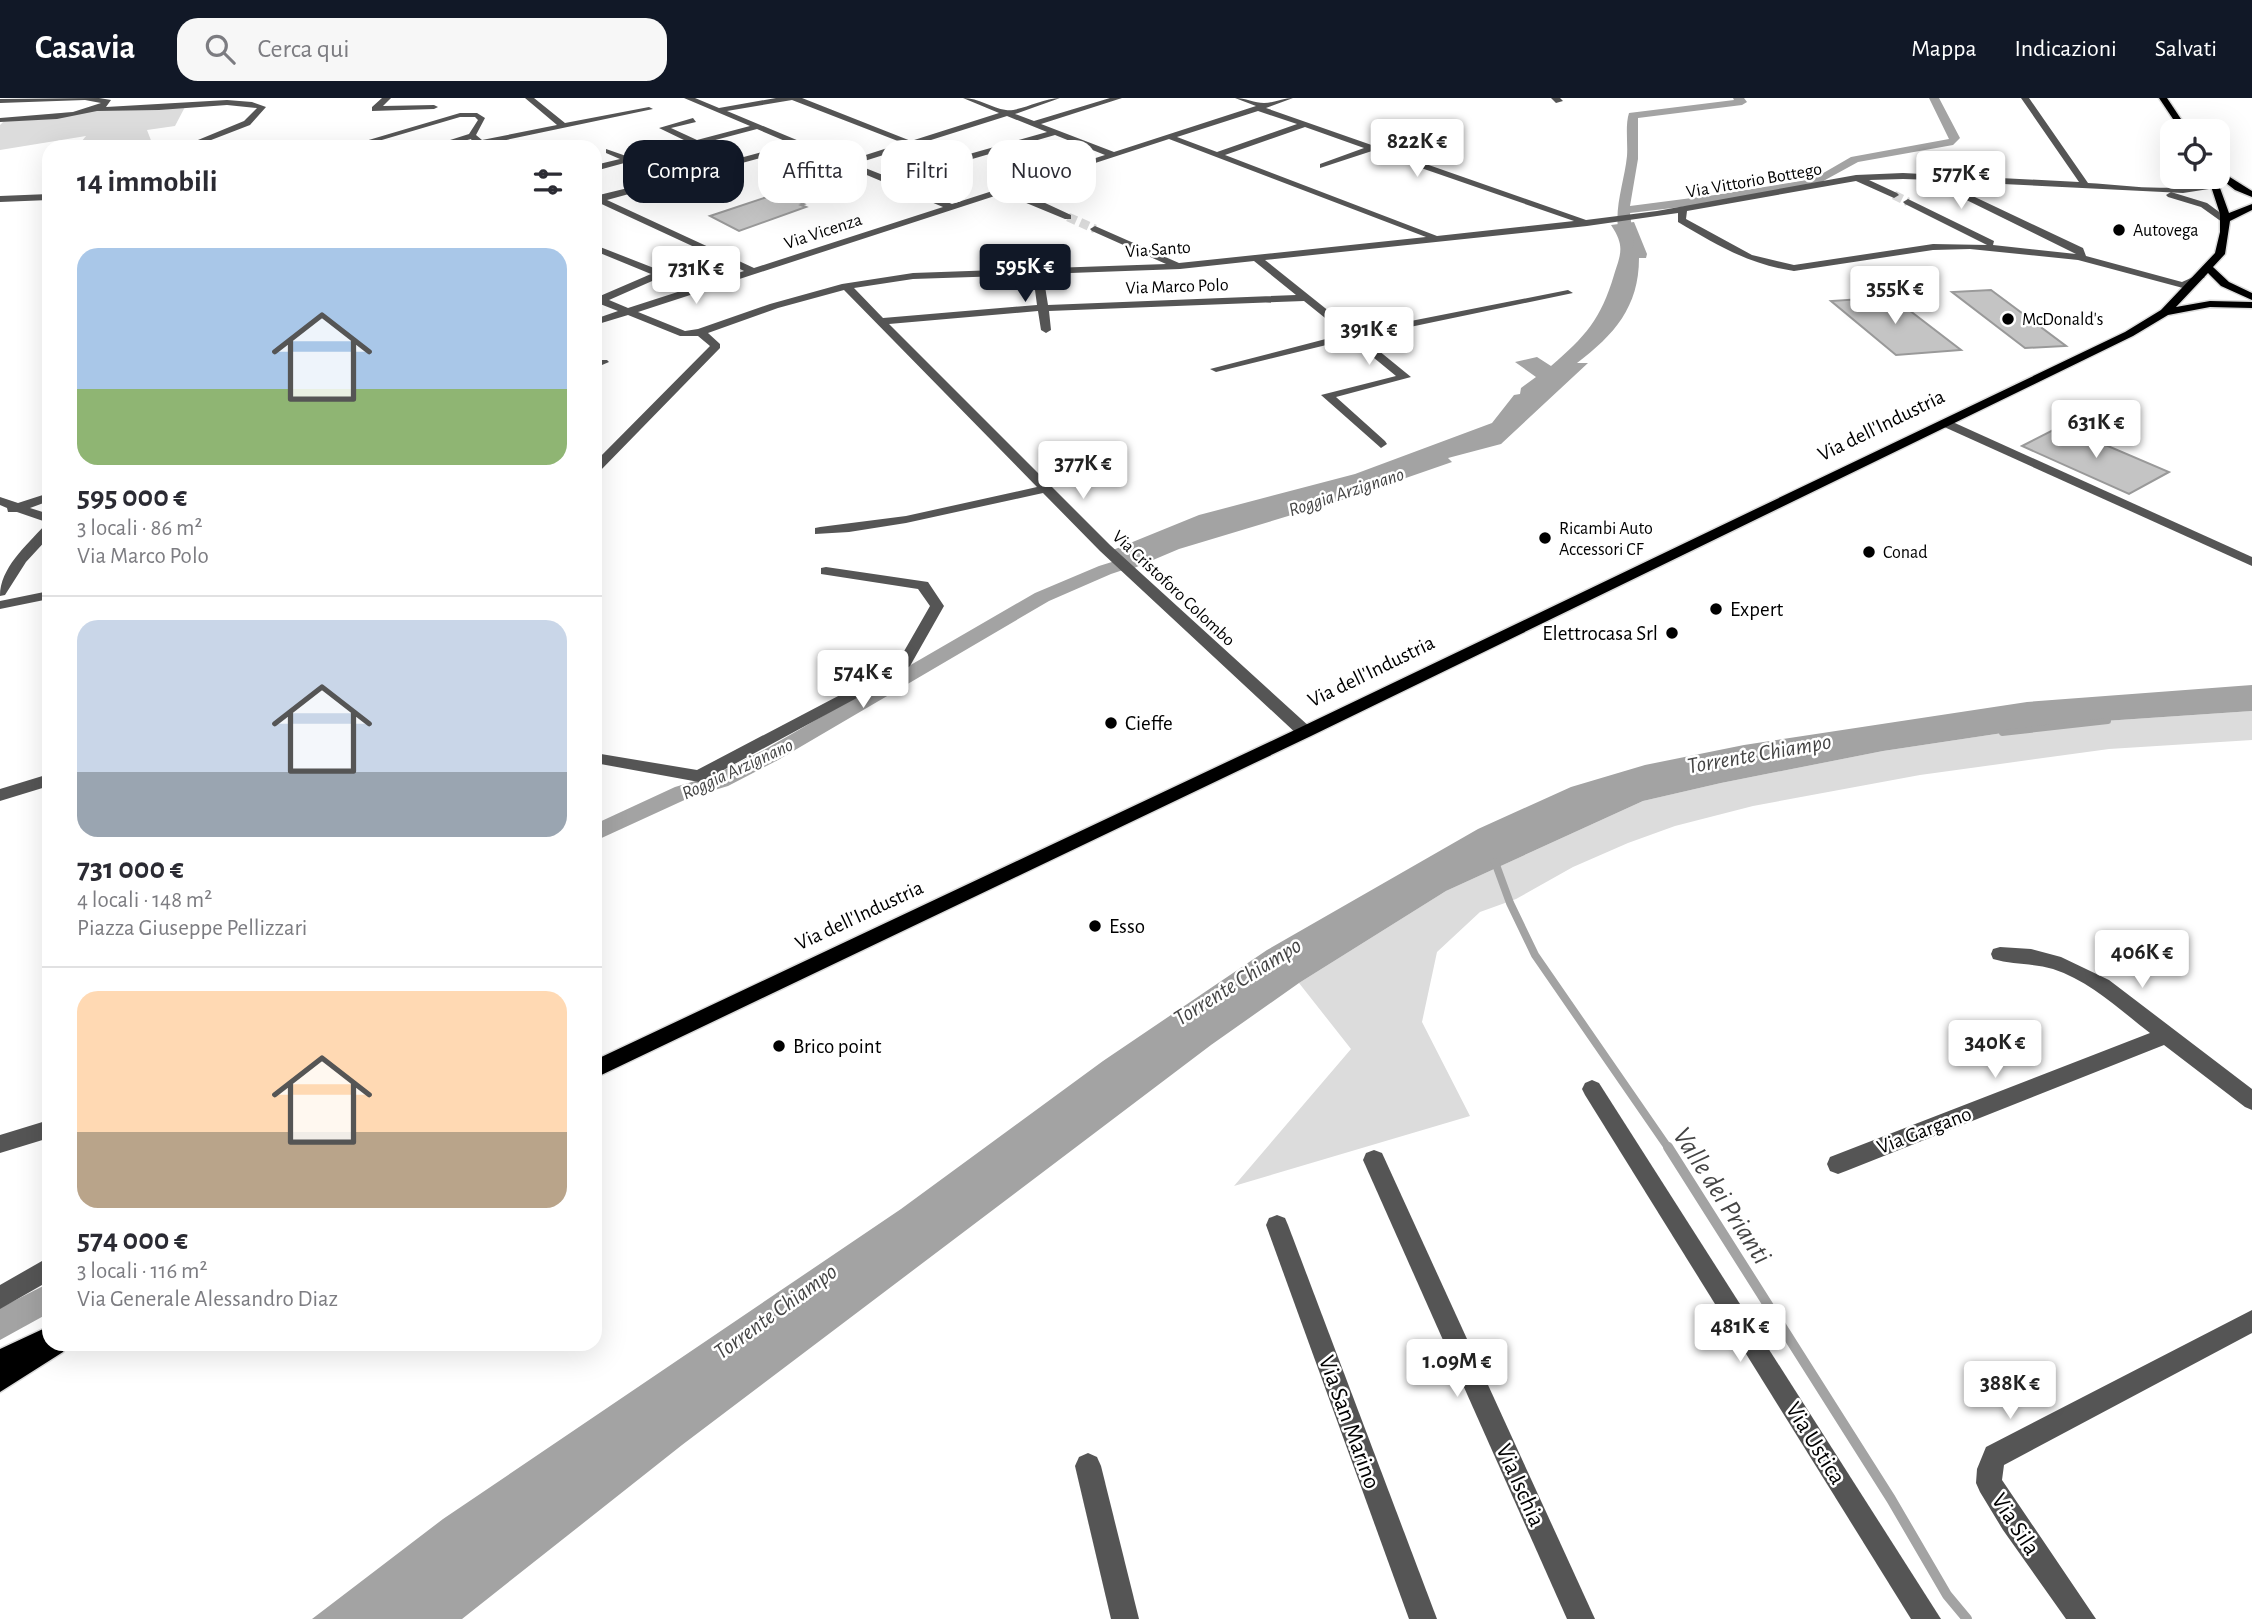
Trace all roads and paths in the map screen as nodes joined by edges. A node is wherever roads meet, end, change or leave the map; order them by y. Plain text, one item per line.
1 (85, 98) edge
2 (387, 98) edge
3 (439, 98) edge
4 (528, 98) edge
5 (705, 98) edge
6 (793, 98) edge
7 (967, 98) edge
8 (1056, 98) edge
9 (1118, 98) edge
10 (1239, 98) edge
11 (1289, 98) edge
12 (2025, 98) edge
13 (2163, 98) edge
14 (108, 99) edge
15 (691, 99) edge
16 (252, 100) edge
17 (0, 101) edge
18 (434, 107) junction
19 (1261, 107) junction
20 (98, 109) junction
21 (649, 109) dead end
22 (720, 110) junction
23 (1006, 114) junction
24 (2177, 119) edge
25 (0, 120) edge
26 (693, 120) dead end
27 (1032, 124) junction
28 (421, 125) junction
29 (1304, 125) junction
30 (564, 126) junction
31 (761, 126) junction
32 (1053, 133) junction
33 (1170, 137) junction
34 (203, 140) edge
35 (372, 140) edge
36 (478, 140) edge
37 (489, 140) edge
38 (694, 140) edge
39 (707, 140) edge
40 (793, 140) edge
41 (902, 140) edge
42 (925, 140) edge
43 (1372, 148) junction
44 (609, 151) dead end
45 (1218, 154) junction
46 (1114, 155) junction
47 (973, 156) edge
48 (623, 157) edge
49 (623, 161) edge
50 (1096, 161) edge
51 (602, 166) edge
52 (1323, 166) dead end
53 (1927, 177) junction
54 (1856, 178) junction
55 (2230, 184) edge
56 (2086, 186) junction
57 (2130, 188) junction
58 (2160, 189) edge
59 (2163, 189) edge
60 (2197, 189) edge
61 (2219, 189) edge
62 (623, 192) edge
63 (2252, 194) edge
64 (987, 195) edge
65 (1894, 195) tunnel mouth
66 (42, 197) edge
67 (602, 197) edge
68 (0, 199) edge
69 (602, 200) edge
70 (1908, 202) tunnel mouth
71 (945, 203) edge
72 (1034, 203) edge
73 (952, 206) junction
74 (2252, 208) edge
75 (1682, 214) junction
76 (1068, 217) tunnel mouth
77 (2225, 220) junction
78 (1587, 223) junction
79 (1095, 229) tunnel mouth
80 (1434, 237) junction
81 (2000, 248) junction
82 (602, 251) edge
83 (710, 252) junction
84 (1255, 257) junction
85 (2078, 257) junction
86 (732, 262) junction
87 (1180, 266) junction
88 (2209, 268) junction
89 (751, 270) junction
90 (658, 273) junction
91 (1038, 273) junction
92 (2200, 277) junction
93 (674, 281) junction
94 (846, 286) junction
95 (696, 289) junction
96 (1568, 293) dead end
97 (602, 297) edge
98 (2252, 297) edge
99 (1305, 298) junction
100 (602, 301) edge
101 (2252, 304) edge
102 (1041, 308) junction
103 (629, 311) junction
104 (2165, 312) junction
105 (602, 320) edge
106 (882, 321) junction
107 (1046, 330) dead end
108 (701, 332) junction
109 (1355, 335) junction
110 (1216, 369) dead end
111 (1946, 423) junction
112 (1381, 444) dead end
113 (602, 462) edge
114 (1047, 488) junction
115 (42, 499) edge
116 (0, 501) edge
117 (19, 507) junction
118 (0, 513) edge
119 (42, 516) edge
120 (820, 531) dead end
121 (42, 537) edge
122 (2252, 562) edge
123 (826, 571) dead end
124 (0, 592) edge
125 (42, 596) edge
126 (0, 605) edge
127 (1305, 732) junction
128 (602, 759) edge
129 (42, 782) edge
130 (0, 795) edge
131 (2000, 954) dead end
132 (2167, 1035) junction
133 (602, 1066) edge
134 (1592, 1089) dead end
135 (2252, 1101) edge
136 (42, 1131) edge
137 (0, 1144) edge
138 (1374, 1160) dead end
139 (1838, 1164) dead end
140 (1277, 1226) dead end
141 (42, 1272) edge
142 (0, 1298) edge
143 (2252, 1321) edge
144 (42, 1341) edge
145 (44, 1351) edge
146 (0, 1362) edge
147 (0, 1380) edge
148 (1088, 1466) dead end
149 (1125, 1619) edge
150 (1423, 1619) edge
151 (1581, 1619) edge
152 (1927, 1619) edge
153 (2082, 1619) edge

1 - 14 street
1 - 17 street
2 - 18 street
3 - 18 street
4 - 30 street
5 - 15 street
6 - 22 street
6 - 41 street
7 - 23 street
8 - 23 street
9 - 27 street
10 - 19 street
11 - 19 street, Via Vicenza
12 - 56 street
13 - 24 main road
14 - 20 street
15 - 22 street
16 - 20 street
16 - 34 street
18 - 28 street
19 - 29 street
19 - 33 street, Via Vicenza
20 - 25 street
21 - 30 street
22 - 31 street
23 - 27 street
23 - 42 street
26 - 38 street
27 - 32 street
28 - 35 street
28 - 36 street
29 - 43 street
29 - 45 street
30 - 37 street
31 - 39 street
31 - 40 street
32 - 46 street
32 - 47 street
33 - 45 street
33 - 46 street, Via Vicenza
43 - 52 street
43 - 78 street
44 - 48 street
45 - 80 street
46 - 50 street, Via Vicenza
49 - 51 street
53 - 54 street, Via Vittorio Bottego
53 - 56 street, Via Vittorio Bottego
53 - 85 street
54 - 65 street
54 - 75 street, Via Vittorio Bottego
55 - 63 main road
56 - 57 street, Via Vittorio Bottego
57 - 58 street, Via Vittorio Bottego
57 - 77 street, Via Vittorio Bottego
59 - 60 street, Via Vittorio Bottego
61 - 77 main road, Via dell'Industria
62 - 67 street
64 - 73 street, Via Vicenza
66 - 68 street
69 - 83 street
70 - 81 street
71 - 73 street
72 - 76 street
73 - 89 street, Via Vicenza
74 - 77 main road
75 - 78 street, Via Santo
75 - 81 street
77 - 88 main road, Via dell'Industria
78 - 80 street, Via Santo
79 - 87 street
80 - 84 street, Via Santo
81 - 85 street
82 - 90 street
83 - 86 street
83 - 90 street
84 - 87 street, Via Santo
84 - 99 street
85 - 92 street
86 - 89 street
86 - 93 street
87 - 91 street, Via Santo
88 - 92 main road, Via dell'Industria
88 - 98 main road
89 - 95 street, Via Vicenza
90 - 93 street
90 - 97 street
91 - 94 street, Via Santo
91 - 102 street
92 - 104 main road, Via dell'Industria
93 - 95 street
94 - 106 street, Via Cristoforo Colombo
94 - 108 street, Via Santo
95 - 103 street, Via Vicenza
96 - 109 street
99 - 102 street, Via Marco Polo
99 - 109 street
100 - 103 street, Via Santo
101 - 104 main road, Via dell'Industria
102 - 106 street, Via Marco Polo
102 - 107 street
103 - 105 street, Via Vicenza
103 - 108 street, Via Santo
104 - 111 main road, Via dell'Industria
106 - 114 street, Via Cristoforo Colombo
108 - 113 street
109 - 110 street
109 - 112 street
111 - 122 street
111 - 127 main road, Via dell'Industria
114 - 120 street
114 - 127 street, Via Cristoforo Colombo
115 - 117 street
116 - 117 street
117 - 118 street
117 - 119 street
121 - 124 street
123 - 128 street
125 - 126 street
127 - 133 main road, Via dell'Industria
129 - 130 street
131 - 132 street
132 - 135 street
132 - 139 street, Via Gargano
134 - 152 street, Via Ustica
136 - 137 street
138 - 151 street, Via Ischia
140 - 150 street, Via San Marino
141 - 142 street
143 - 153 street, Via Sila
144 - 146 main road
145 - 147 main road
148 - 149 street

